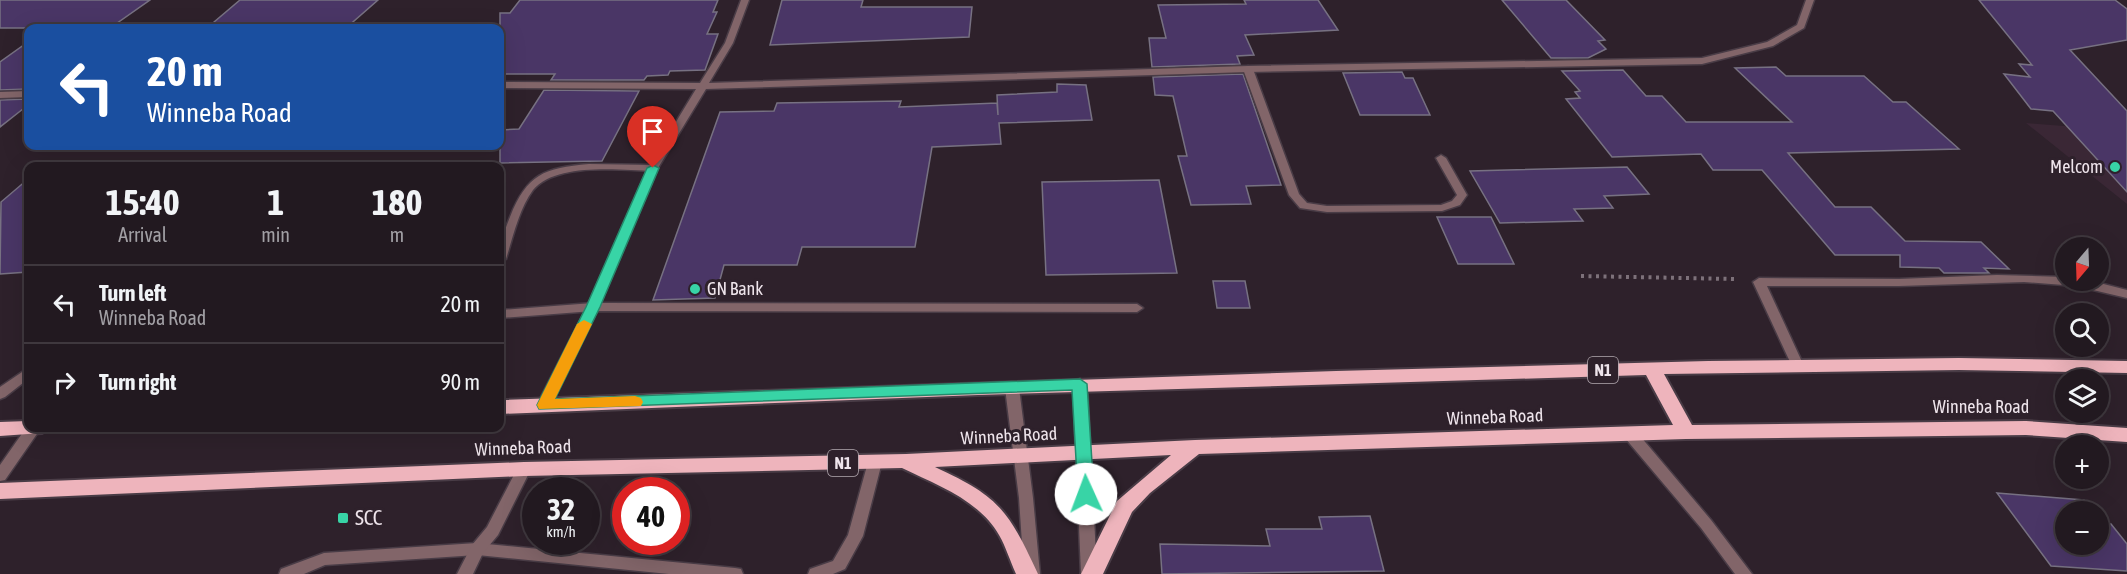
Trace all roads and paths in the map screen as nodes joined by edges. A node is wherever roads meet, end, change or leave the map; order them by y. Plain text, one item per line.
1 (746, 0) edge
2 (1810, 0) edge
3 (1248, 69) junction
4 (504, 85) edge
5 (702, 86) junction
6 (24, 94) edge
7 (0, 95) edge
8 (1441, 158) dead end
9 (653, 168) junction
10 (504, 249) edge
11 (1581, 276) dead end
12 (1760, 282) junction
13 (2127, 294) edge
14 (593, 307) junction
15 (1137, 308) dead end
16 (504, 314) edge
17 (1797, 364) junction
18 (2127, 366) edge
19 (1652, 369) junction
20 (24, 376) edge
21 (1080, 384) junction
22 (1011, 388) junction
23 (0, 394) edge
24 (544, 405) junction
25 (504, 407) edge
26 (24, 428) edge
27 (0, 429) edge
28 (31, 432) edge
29 (1686, 432) junction
30 (1630, 434) junction
31 (2127, 435) edge
32 (1195, 447) junction
33 (1085, 453) junction
34 (1019, 458) junction
35 (906, 461) junction
36 (875, 462) junction
37 (524, 469) junction
38 (0, 476) edge
39 (0, 491) edge
40 (477, 549) junction
41 (286, 574) edge
42 (465, 574) edge
43 (735, 574) edge
44 (816, 574) edge
45 (1027, 574) edge
46 (1032, 574) edge
47 (1090, 574) edge
48 (1736, 574) edge
49 (1743, 574) edge

1 - 5 street
2 - 3 street
3 - 5 street
3 - 8 street
4 - 5 street
5 - 9 street
6 - 7 street
9 - 10 street
9 - 14 street
11 - 12 path
12 - 13 street
12 - 17 street
14 - 15 street
14 - 16 street
14 - 24 street
17 - 18 highway, N1
17 - 19 highway, N1
19 - 21 highway, N1
19 - 29 highway
20 - 23 street
21 - 22 highway, N1
21 - 33 street
22 - 24 highway, N1
22 - 34 street
24 - 25 highway, N1
26 - 27 highway
28 - 38 street
29 - 30 highway, Winneba Road / N1
29 - 31 highway, Winneba Road / N1
30 - 32 highway, Winneba Road / N1
30 - 49 street
32 - 33 highway, Winneba Road / N1
32 - 47 highway
33 - 34 highway, Winneba Road / N1
33 - 47 street
34 - 35 highway, Winneba Road / N1
34 - 46 street
35 - 36 highway, Winneba Road / N1
35 - 45 highway
36 - 37 highway, Winneba Road / N1
36 - 44 street
37 - 39 highway, Winneba Road / N1
37 - 40 street
40 - 41 street
40 - 42 street
40 - 43 street
48 - 49 street

